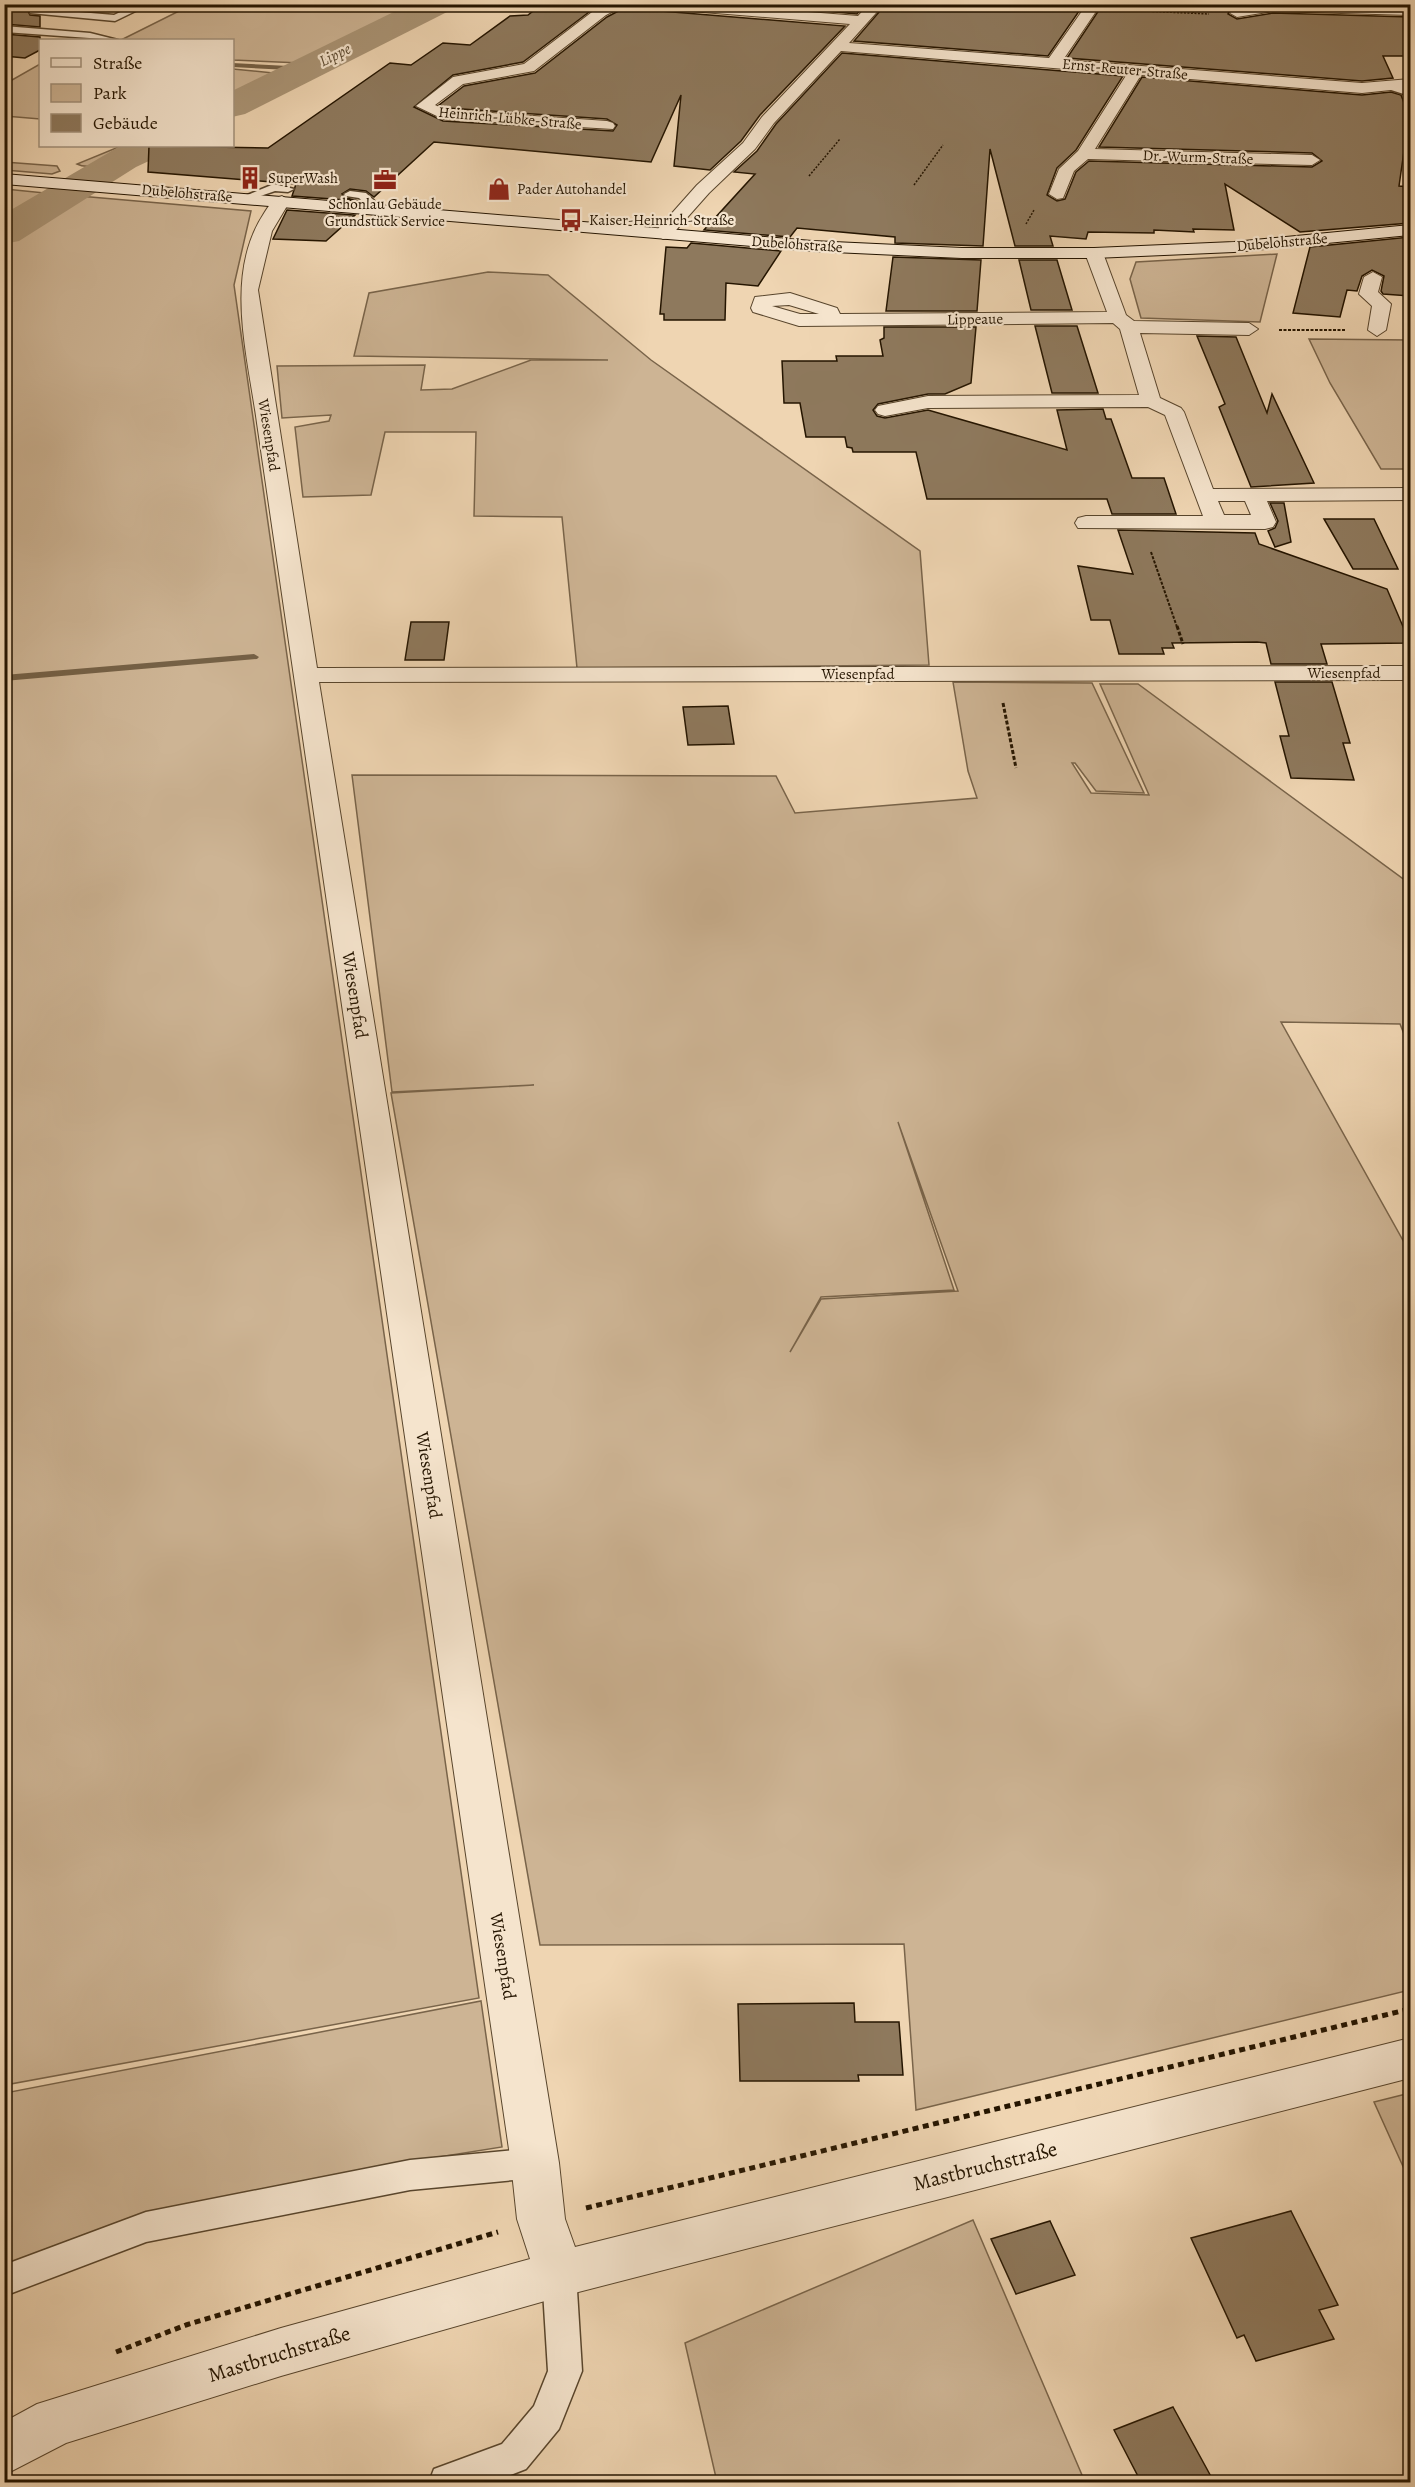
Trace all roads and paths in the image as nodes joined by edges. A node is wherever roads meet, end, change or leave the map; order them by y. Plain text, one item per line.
1 (11, 4) edge
2 (46, 4) edge
3 (146, 4) edge
4 (620, 4) edge
5 (654, 4) edge
6 (876, 4) edge
7 (1193, 4) edge
8 (1092, 6) edge
9 (4, 8) edge
10 (1410, 11) edge
11 (1193, 14) junction
12 (1237, 14) joint
13 (861, 21) junction
14 (4, 29) edge
15 (107, 39) edge
16 (838, 46) junction
17 (1053, 63) junction
18 (1137, 70) junction
19 (1410, 84) edge
20 (1392, 87) junction
21 (1410, 93) edge
22 (607, 126) dead end
23 (840, 139) dead end
24 (944, 145) dead end
25 (1084, 154) junction
26 (1312, 160) dead end
27 (808, 176) dead end
28 (4, 179) edge
29 (914, 185) dead end
30 (285, 190) junction
31 (356, 192) dead end
32 (1057, 194) joint
33 (377, 209) junction
34 (1410, 230) edge
35 (663, 234) junction
36 (1094, 253) junction
37 (1010, 254) junction
38 (1373, 277) dead end
39 (1401, 303) dead end
40 (1382, 304) junction
41 (832, 320) dead end
42 (1123, 322) junction
43 (1249, 330) joint
44 (1377, 330) joint
45 (1151, 401) junction
46 (885, 410) dead end
47 (1410, 477) edge
48 (1403, 494) edge
49 (1205, 495) junction
50 (1254, 495) junction
51 (1216, 522) junction
52 (1086, 523) dead end
53 (1130, 532) junction
54 (997, 673) junction
55 (1193, 673) junction
56 (1410, 673) edge
57 (306, 675) junction
58 (1016, 768) dead end
59 (1410, 2009) edge
60 (1410, 2058) edge
61 (535, 2163) junction
62 (541, 2219) junction
63 (560, 2274) junction
64 (4, 2281) edge
65 (111, 2354) dead end
66 (4, 2450) edge
67 (447, 2482) edge

1 - 9 street
2 - 3 lane
4 - 22 street, Heinrich-Lübke-Straße
5 - 13 street
6 - 13 street
7 - 11 path
8 - 11 path
8 - 17 street
10 - 12 street
11 - 12 path
13 - 16 street
14 - 15 lane
16 - 17 street, Ernst-Reuter-Straße
16 - 35 street
17 - 18 street, Ernst-Reuter-Straße
18 - 20 street, Ernst-Reuter-Straße
18 - 25 street
19 - 20 street, Ernst-Reuter-Straße
20 - 21 lane
23 - 27 path
24 - 29 path
25 - 26 street, Dr.-Wurm-Straße
25 - 32 street
28 - 30 street, Dubelohstraße
30 - 33 street, Dubelohstraße
30 - 57 street, Wiesenpfad
31 - 33 lane
32 - 37 path
33 - 35 street, Dubelohstraße
34 - 36 street, Dubelohstraße
35 - 37 street, Dubelohstraße
36 - 37 street, Dubelohstraße
36 - 42 street
38 - 40 street
39 - 40 street
40 - 44 street
41 - 42 street, Lippeaue
42 - 43 street, Lippeaue
42 - 45 street
43 - 44 path
45 - 46 street
45 - 49 street
47 - 48 street
48 - 50 street
49 - 50 street
49 - 51 street
50 - 51 street
51 - 53 street
52 - 53 street
53 - 55 path
54 - 55 street, Wiesenpfad
54 - 57 street, Wiesenpfad
54 - 58 path
55 - 56 street, Wiesenpfad
57 - 61 street, Wiesenpfad
59 - 62 path
60 - 63 street, Mastbruchstraße
61 - 62 street, Wiesenpfad
61 - 64 lane
62 - 63 street, Wiesenpfad
62 - 65 path
63 - 66 street, Mastbruchstraße
63 - 67 lane

